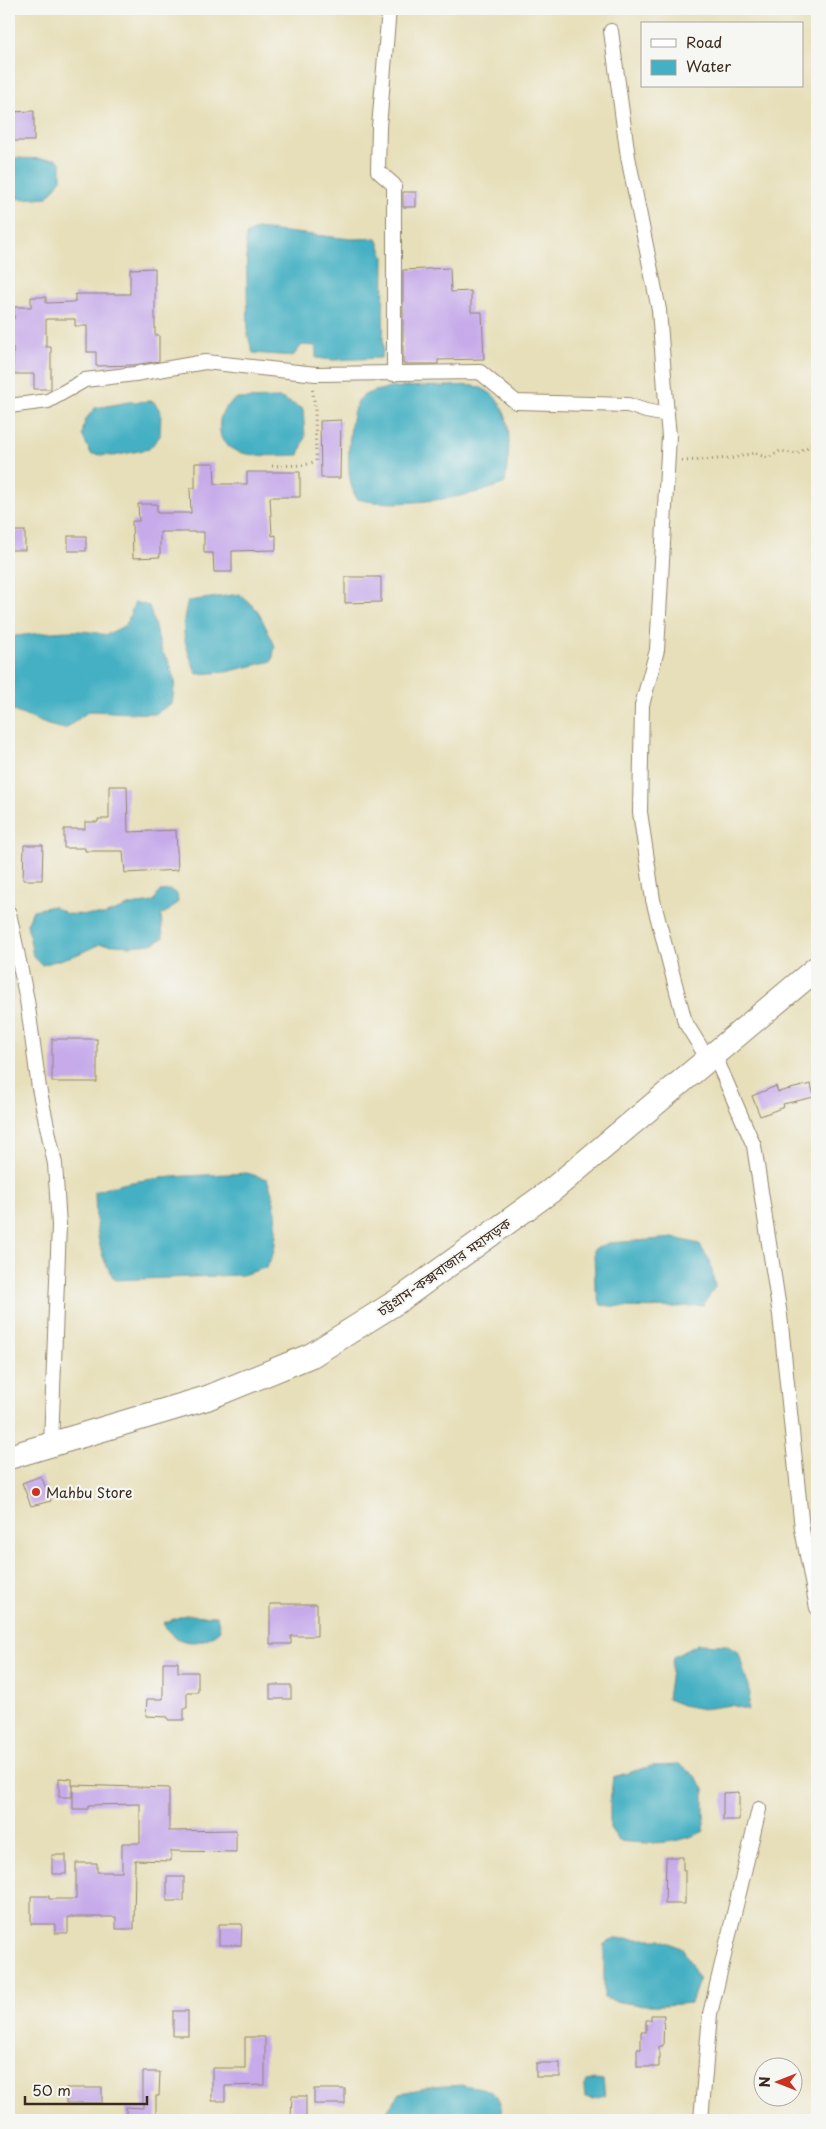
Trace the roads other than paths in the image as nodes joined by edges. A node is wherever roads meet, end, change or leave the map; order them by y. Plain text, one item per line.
1 (389, 9) edge
2 (611, 31) dead end
3 (394, 374) junction
4 (9, 406) edge
5 (667, 415) junction
6 (9, 913) edge
7 (817, 968) edge
8 (711, 1057) junction
9 (50, 1445) junction
10 (9, 1457) edge
11 (817, 1608) edge
12 (759, 1809) dead end
13 (701, 2120) edge

1 - 3 street
2 - 5 street
3 - 4 street
3 - 5 street
5 - 8 street
6 - 9 street
7 - 8 highway, চট্টগ্রাম-কক্সবাজার মহাসড়ক
8 - 9 highway, চট্টগ্রাম-কক্সবাজার মহাসড়ক
8 - 11 street
9 - 10 highway, চট্টগ্রাম-কক্সবাজার মহাসড়ক
12 - 13 street

